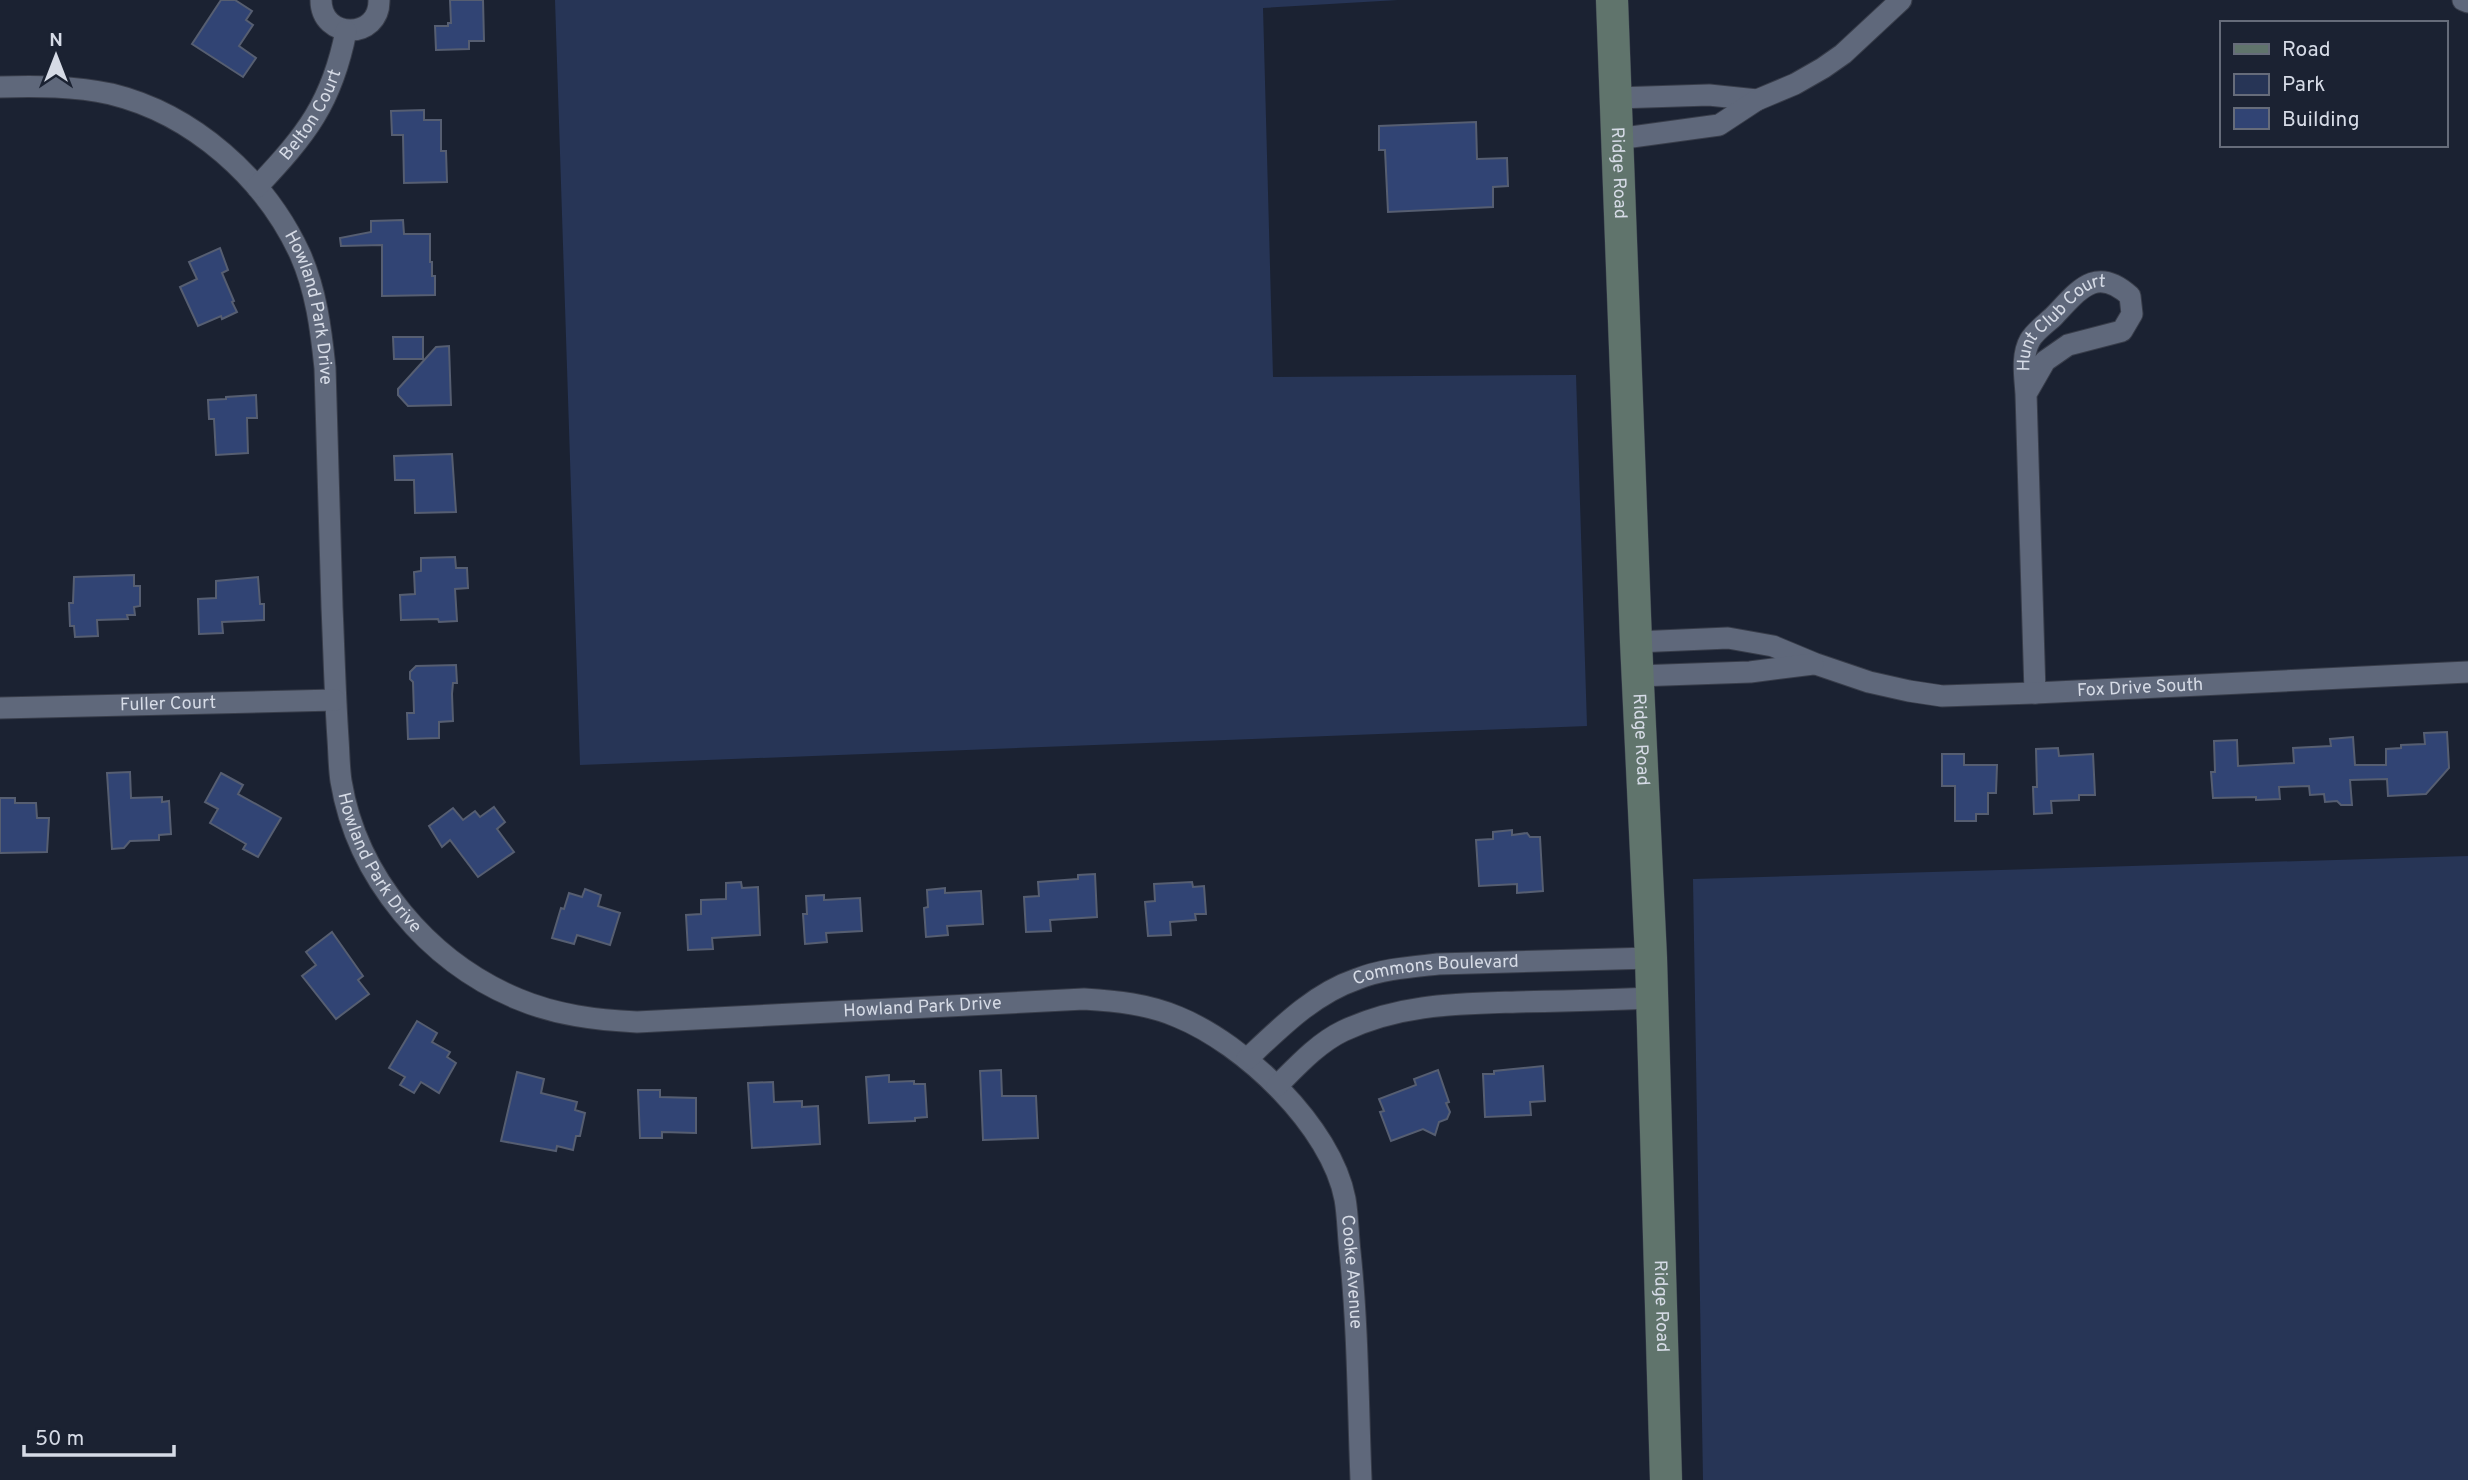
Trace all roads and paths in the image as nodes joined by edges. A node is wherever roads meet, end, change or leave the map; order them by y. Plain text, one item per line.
1 (321, 0) edge
2 (379, 0) edge
3 (1612, 0) edge
4 (1901, 0) edge
5 (2463, 0) edge
6 (2468, 2) edge
7 (345, 31) junction
8 (0, 88) edge
9 (1616, 98) junction
10 (1757, 100) junction
11 (1617, 139) junction
12 (257, 187) junction
13 (2026, 394) junction
14 (1636, 642) junction
15 (1815, 664) junction
16 (2468, 672) edge
17 (1637, 677) junction
18 (2035, 693) junction
19 (335, 700) junction
20 (0, 708) edge
21 (1651, 958) junction
22 (1651, 998) junction
23 (1247, 1059) junction
24 (1277, 1086) junction
25 (1360, 1480) edge
26 (1666, 1480) edge

1 - 7 street
2 - 7 street
3 - 9 street, Ridge Road
4 - 10 street
5 - 6 street
7 - 12 street, Belton Court
8 - 12 street, Howland Park Drive
9 - 10 street
9 - 11 street, Ridge Road
10 - 11 street
11 - 14 street, Ridge Road
12 - 19 street, Howland Park Drive
13 - 13 street, Hunt Club Court
13 - 18 street, Hunt Club Court
14 - 15 street, Fox Drive South
14 - 17 street, Ridge Road
15 - 17 street, Fox Drive South
15 - 18 street, Fox Drive South
16 - 18 street, Fox Drive South
17 - 21 street, Ridge Road
19 - 20 street, Fuller Court
19 - 23 street, Howland Park Drive
21 - 22 street, Ridge Road
21 - 23 street, Commons Boulevard
22 - 24 street, Commons Boulevard
22 - 26 street, Ridge Road
23 - 24 street, Howland Park Drive
24 - 25 street, Cooke Avenue

